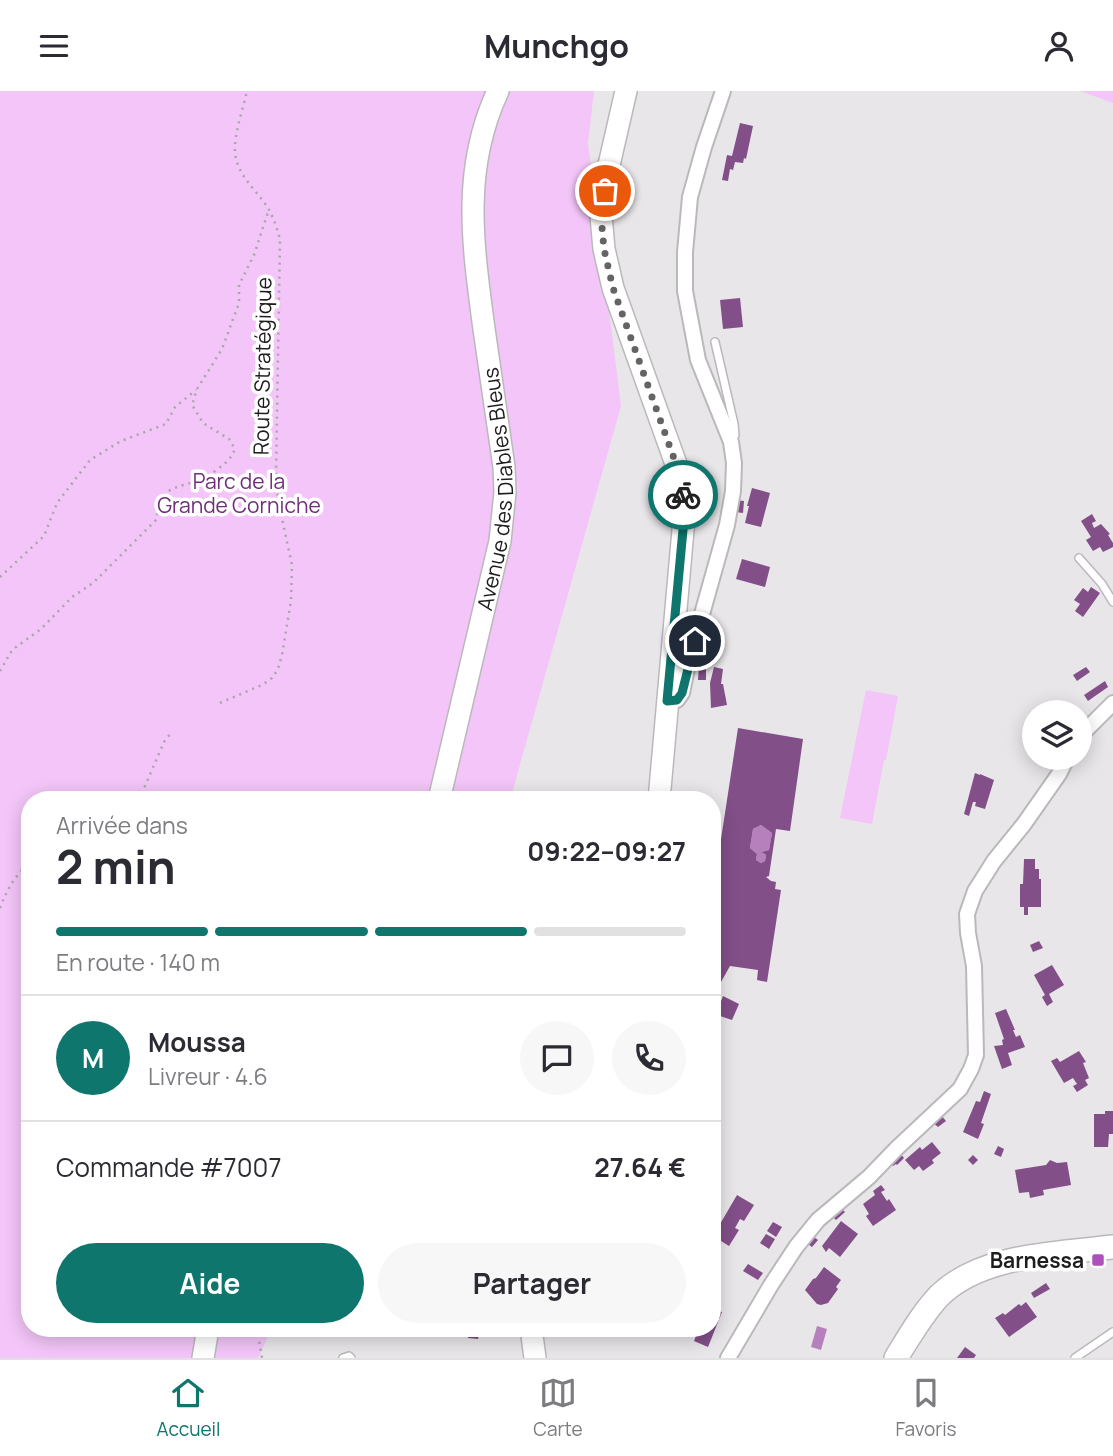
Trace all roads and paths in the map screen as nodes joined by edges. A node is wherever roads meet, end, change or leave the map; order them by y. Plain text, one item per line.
1 (247, 91) edge
2 (498, 91) edge
3 (626, 91) edge
4 (723, 91) edge
5 (268, 209) junction
6 (715, 342) dead end
7 (197, 389) junction
8 (731, 442) junction
9 (1079, 558) dead end
10 (0, 577) edge
11 (1113, 602) edge
12 (0, 671) edge
13 (1113, 696) edge
14 (667, 701) junction
15 (220, 703) dead end
16 (1113, 703) edge
17 (1092, 724) edge
18 (171, 733) dead end
19 (1061, 770) edge
20 (143, 791) edge
21 (441, 791) edge
22 (660, 791) edge
23 (21, 871) edge
24 (0, 908) edge
25 (1113, 1247) edge
26 (1113, 1332) edge
27 (206, 1337) edge
28 (258, 1337) edge
29 (532, 1337) edge
30 (203, 1358) edge
31 (262, 1358) edge
32 (343, 1358) edge
33 (351, 1358) edge
34 (535, 1358) edge
35 (728, 1358) edge
36 (896, 1358) edge
37 (1076, 1358) edge

1 - 5 path, Route Stratégique
2 - 21 main road, Avenue des Diables Bleus
3 - 14 main road
4 - 8 street
5 - 7 path
5 - 15 path, Route Stratégique
6 - 8 lane
7 - 10 path
7 - 12 path
8 - 14 street
9 - 11 lane
13 - 16 lane
14 - 22 main road
16 - 17 street
18 - 20 path
19 - 35 street
23 - 24 path
25 - 36 main road
26 - 37 lane
27 - 30 main road
28 - 31 path
29 - 34 main road
32 - 33 lane

